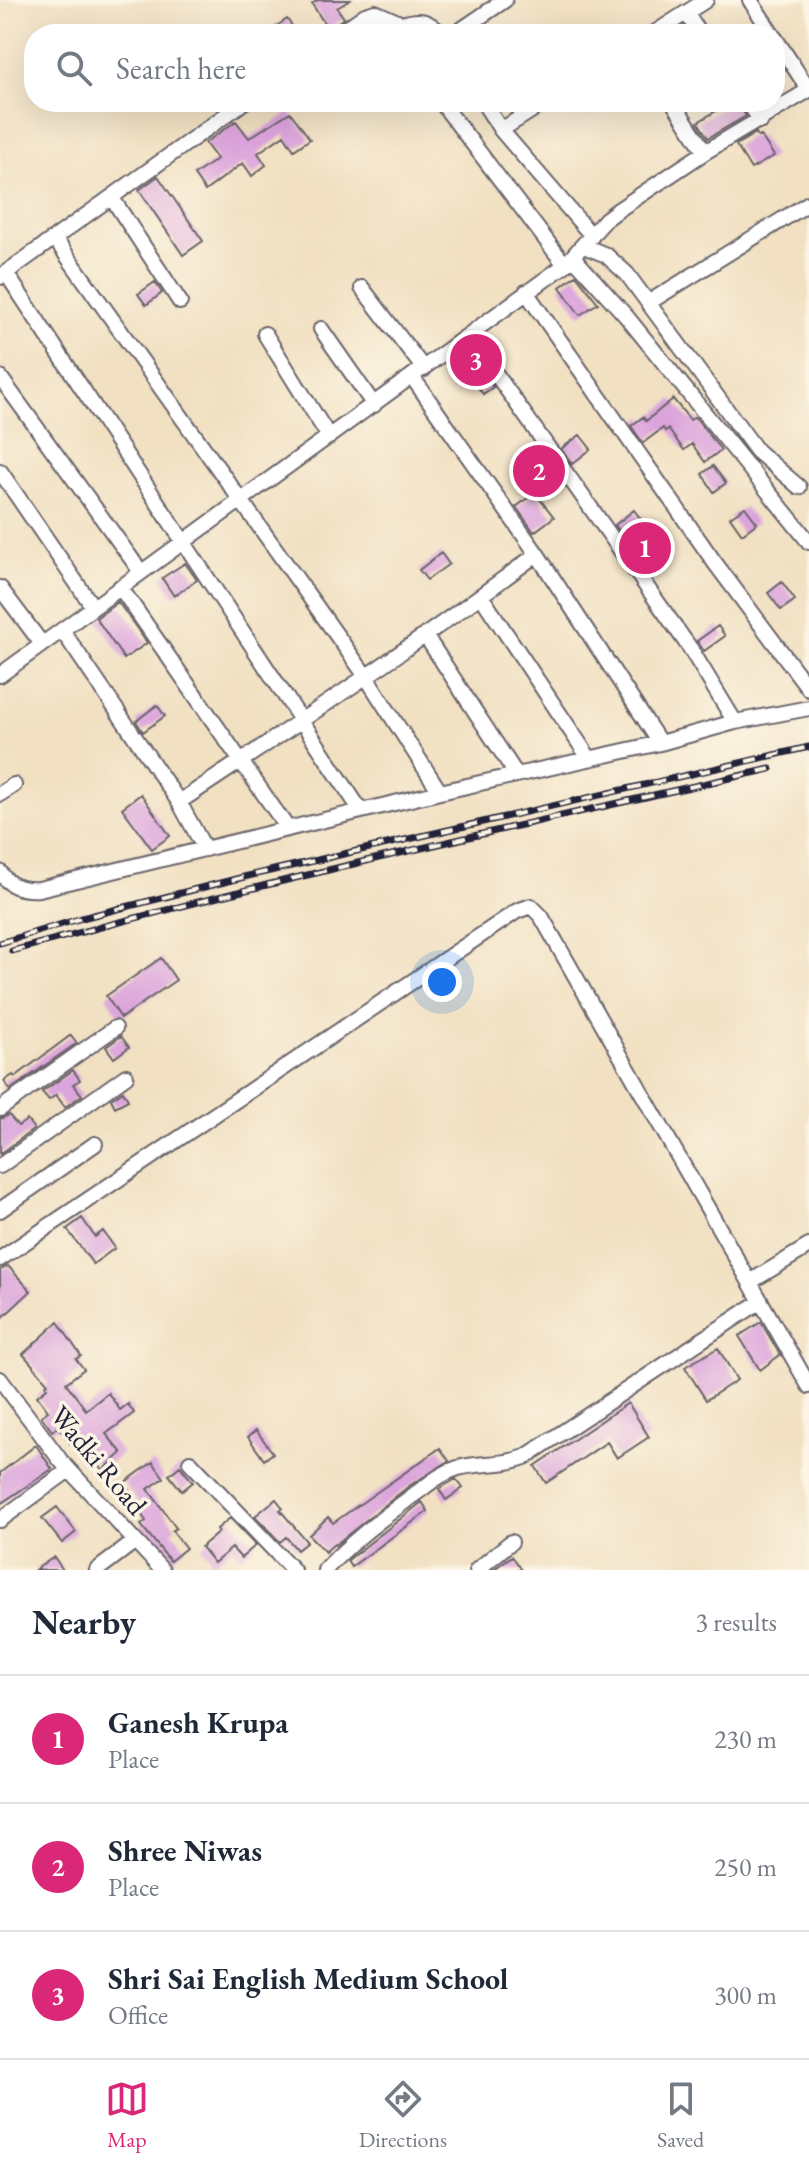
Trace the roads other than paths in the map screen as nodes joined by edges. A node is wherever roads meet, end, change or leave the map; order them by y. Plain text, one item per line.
1 (505, 0) edge
2 (706, 0) edge
3 (750, 0) edge
4 (686, 13) junction
5 (352, 24) edge
6 (395, 24) edge
7 (470, 24) edge
8 (669, 24) edge
9 (693, 24) edge
10 (766, 24) edge
11 (785, 53) edge
12 (809, 90) edge
13 (785, 106) edge
14 (230, 112) edge
15 (450, 112) edge
16 (489, 112) edge
17 (529, 112) edge
18 (679, 112) edge
19 (755, 112) edge
20 (775, 112) edge
21 (761, 121) junction
22 (501, 130) junction
23 (705, 152) junction
24 (112, 198) junction
25 (809, 203) edge
26 (55, 239) junction
27 (579, 251) junction
28 (3, 275) edge
29 (362, 288) dead end
30 (526, 292) junction
31 (180, 302) dead end
32 (648, 303) junction
33 (321, 329) dead end
34 (265, 334) dead end
35 (469, 336) junction
36 (418, 374) junction
37 (0, 377) edge
38 (374, 405) junction
39 (329, 437) junction
40 (0, 471) edge
41 (799, 487) dead end
42 (240, 501) junction
43 (183, 541) junction
44 (809, 542) edge
45 (537, 554) junction
46 (141, 572) junction
47 (120, 587) junction
48 (0, 588) edge
49 (481, 596) junction
50 (93, 607) junction
51 (62, 630) junction
52 (425, 635) junction
53 (42, 644) junction
54 (0, 675) edge
55 (365, 675) junction
56 (809, 689) edge
57 (809, 708) edge
58 (302, 721) junction
59 (735, 722) junction
60 (660, 743) junction
61 (589, 758) junction
62 (241, 761) junction
63 (516, 774) junction
64 (14, 785) dead end
65 (440, 792) junction
66 (0, 794) edge
67 (179, 802) junction
68 (361, 811) junction
69 (288, 829) junction
70 (205, 849) junction
71 (0, 872) edge
72 (115, 1028) dead end
73 (126, 1076) dead end
74 (0, 1109) edge
75 (95, 1144) dead end
76 (0, 1166) edge
77 (0, 1210) edge
78 (809, 1246) edge
79 (0, 1259) edge
80 (750, 1282) junction
81 (761, 1301) junction
82 (0, 1379) edge
83 (809, 1386) edge
84 (190, 1462) dead end
85 (69, 1470) junction
86 (0, 1520) edge
87 (134, 1542) junction
88 (511, 1542) dead end
89 (97, 1570) edge
90 (162, 1570) edge
91 (293, 1570) edge
92 (325, 1570) edge
93 (477, 1570) edge

1 - 7 street
2 - 4 street
3 - 10 street
4 - 8 street
4 - 9 street
5 - 6 street
11 - 12 street
12 - 13 street
14 - 24 street
15 - 27 street
16 - 22 street
17 - 22 street
18 - 23 street
19 - 21 street
20 - 21 street
21 - 23 street
22 - 27 street
23 - 27 street
24 - 26 street
24 - 31 street
25 - 32 street
26 - 28 street
26 - 42 street
27 - 30 street
27 - 32 street
27 - 44 street
28 - 43 street
29 - 36 street
30 - 35 street
30 - 56 street
32 - 41 street
33 - 38 street
34 - 39 street
35 - 36 street
35 - 59 street
36 - 38 street
36 - 45 street
37 - 46 street
38 - 39 street
39 - 42 street
40 - 50 street
42 - 43 street
42 - 55 street
43 - 46 street
43 - 58 street
45 - 49 street
45 - 60 street
46 - 47 street
47 - 50 street
47 - 62 street
48 - 53 street
49 - 52 street
49 - 61 street
50 - 51 street
51 - 53 street
51 - 67 street
52 - 55 street
52 - 63 street
53 - 54 street
55 - 58 street
55 - 65 street
57 - 59 street
58 - 62 street
58 - 68 street
59 - 60 street
60 - 61 street
61 - 63 street
62 - 67 street
62 - 69 street
63 - 65 street
64 - 66 street
65 - 68 street
67 - 70 street
68 - 69 street
69 - 70 street
70 - 71 street
72 - 74 street
73 - 76 street
75 - 77 street
78 - 80 street
79 - 80 street
80 - 81 street
81 - 83 street
81 - 92 street
82 - 85 street, Wadki Road
84 - 91 street
85 - 86 street
85 - 87 street, Wadki Road
87 - 89 street
87 - 90 street, Wadki Road
88 - 93 street

